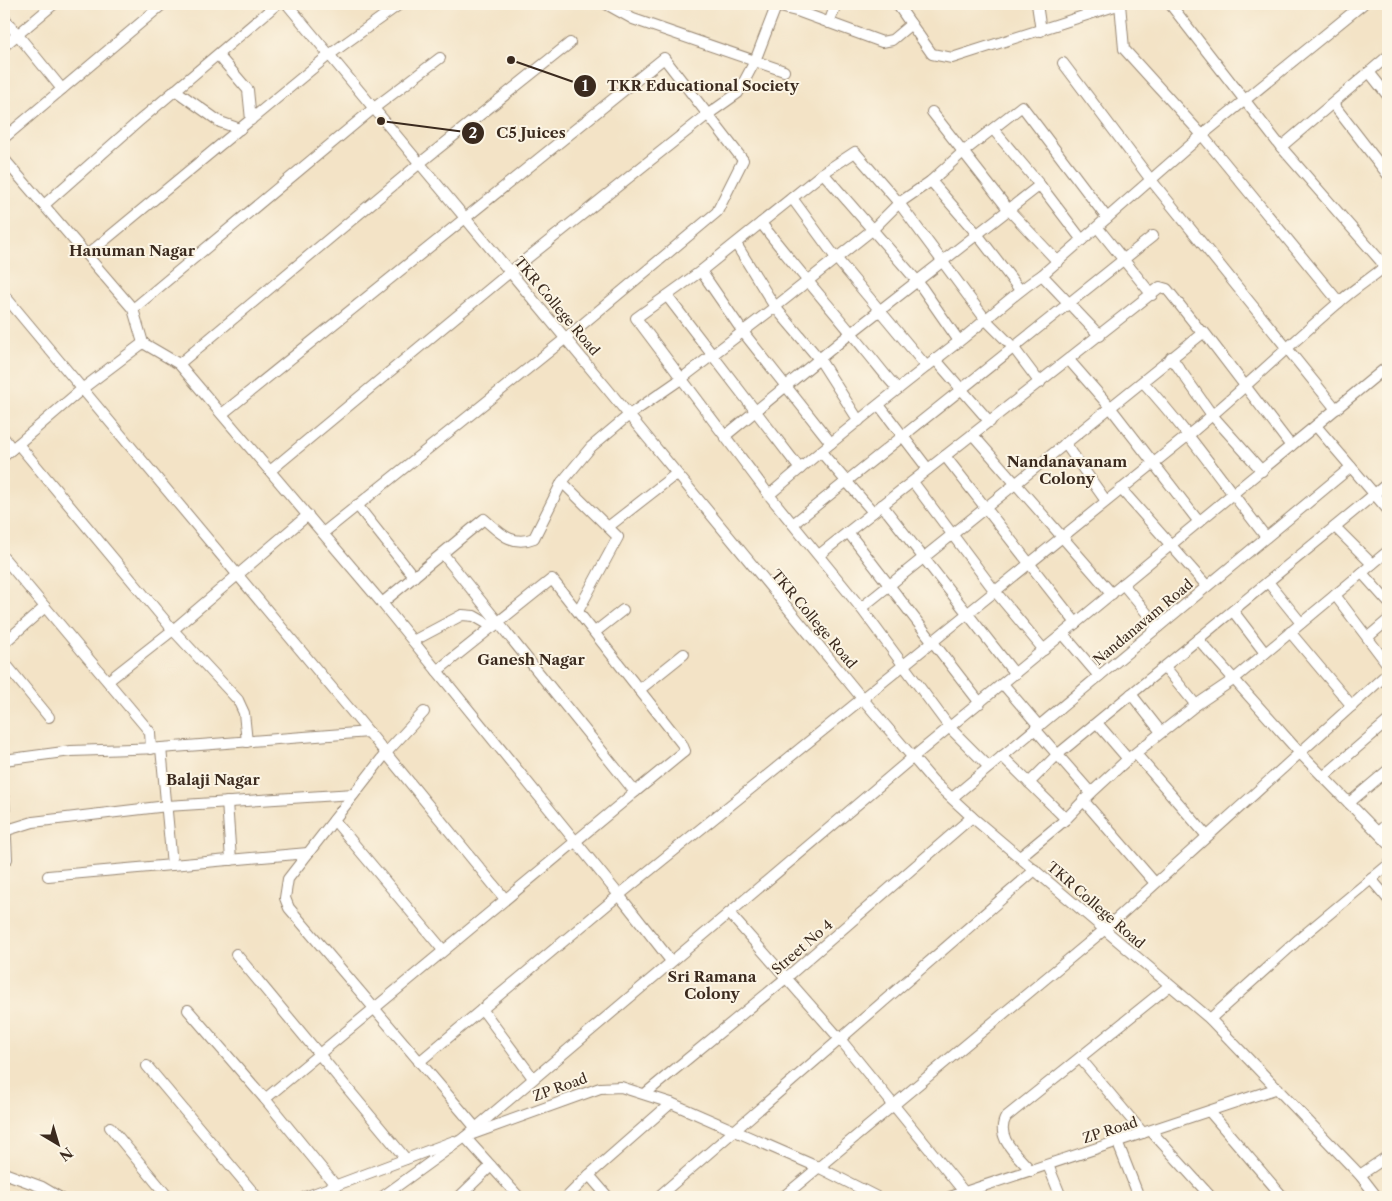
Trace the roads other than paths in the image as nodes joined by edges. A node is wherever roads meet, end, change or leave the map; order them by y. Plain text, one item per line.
1 (54, 4) edge
2 (163, 4) edge
3 (277, 4) edge
4 (287, 4) edge
5 (400, 4) edge
6 (606, 4) edge
7 (836, 4) edge
8 (897, 4) edge
9 (1037, 4) edge
10 (1121, 4) edge
11 (1170, 4) edge
12 (1363, 4) edge
13 (773, 5) edge
14 (4, 18) edge
15 (829, 23) junction
16 (911, 24) junction
17 (1041, 31) junction
18 (18, 35) junction
19 (570, 43) dead end
20 (4, 46) edge
21 (218, 55) junction
22 (330, 55) junction
23 (1388, 56) edge
24 (440, 58) dead end
25 (755, 62) junction
26 (1063, 63) dead end
27 (784, 71) dead end
28 (1369, 72) junction
29 (62, 89) junction
30 (175, 90) junction
31 (1388, 96) edge
32 (1246, 100) junction
33 (1333, 104) junction
34 (374, 108) junction
35 (932, 112) dead end
36 (707, 114) junction
37 (251, 120) junction
38 (240, 129) junction
39 (993, 129) junction
40 (1202, 135) junction
41 (4, 138) edge
42 (1281, 147) junction
43 (963, 152) junction
44 (4, 159) edge
45 (420, 163) junction
46 (823, 173) junction
47 (1388, 175) edge
48 (1150, 180) junction
49 (931, 181) junction
50 (1040, 185) junction
51 (792, 198) junction
52 (899, 203) junction
53 (44, 205) junction
54 (1008, 209) junction
55 (466, 218) junction
56 (1107, 218) junction
57 (761, 223) junction
58 (1098, 228) junction
59 (872, 230) junction
60 (978, 234) junction
61 (1153, 236) dead end
62 (1082, 240) junction
63 (736, 244) junction
64 (87, 256) junction
65 (836, 258) junction
66 (1122, 260) junction
67 (943, 261) junction
68 (1058, 262) junction
69 (1387, 265) edge
70 (701, 271) junction
71 (510, 272) junction
72 (1042, 275) junction
73 (806, 281) junction
74 (918, 282) junction
75 (1020, 290) junction
76 (4, 295) edge
77 (1152, 295) junction
78 (667, 296) junction
79 (1339, 302) junction
80 (1068, 303) junction
81 (775, 307) junction
82 (133, 309) junction
83 (879, 312) junction
84 (986, 320) junction
85 (743, 332) junction
86 (1202, 332) junction
87 (851, 333) junction
88 (1100, 336) junction
89 (566, 338) junction
90 (959, 341) junction
91 (143, 343) junction
92 (1013, 347) junction
93 (1287, 348) junction
94 (712, 354) junction
95 (1172, 357) junction
96 (935, 359) junction
97 (820, 360) junction
98 (1069, 360) junction
99 (179, 364) junction
100 (926, 366) junction
101 (1388, 366) edge
102 (681, 379) junction
103 (1143, 382) junction
104 (1040, 383) junction
105 (1246, 385) junction
106 (788, 386) junction
107 (82, 389) junction
108 (898, 389) junction
109 (960, 390) junction
110 (879, 405) junction
111 (1110, 407) junction
112 (1336, 409) junction
113 (756, 412) junction
114 (222, 414) junction
115 (629, 415) junction
116 (1212, 415) junction
117 (859, 421) junction
118 (990, 422) junction
119 (1316, 426) junction
120 (1189, 434) junction
121 (973, 435) junction
122 (725, 436) junction
123 (902, 436) junction
124 (4, 438) edge
125 (831, 443) junction
126 (1065, 443) junction
127 (15, 446) junction
128 (1291, 446) junction
129 (821, 452) junction
130 (4, 456) edge
131 (945, 456) junction
132 (1154, 462) junction
133 (1351, 467) junction
134 (800, 469) junction
135 (928, 470) junction
136 (1262, 470) junction
137 (270, 471) junction
138 (676, 474) junction
139 (847, 480) junction
140 (562, 482) junction
141 (913, 482) junction
142 (1388, 483) edge
143 (1016, 485) junction
144 (1121, 489) junction
145 (1232, 494) junction
146 (1375, 494) junction
147 (769, 496) junction
148 (1106, 501) junction
149 (358, 505) junction
150 (882, 505) junction
151 (986, 509) junction
152 (1388, 510) edge
153 (873, 512) junction
154 (308, 515) junction
155 (1199, 522) junction
156 (793, 524) junction
157 (1335, 527) junction
158 (608, 528) junction
159 (848, 532) junction
160 (323, 533) junction
161 (952, 536) junction
162 (1063, 536) junction
163 (1266, 537) junction
164 (1171, 545) junction
165 (1388, 551) edge
166 (443, 554) junction
167 (820, 555) junction
168 (4, 558) edge
169 (923, 559) junction
170 (1029, 563) junction
171 (1372, 564) junction
172 (1362, 572) junction
173 (237, 574) junction
174 (414, 578) junction
175 (1268, 582) junction
176 (1123, 584) junction
177 (890, 586) junction
178 (1207, 586) junction
179 (994, 590) junction
180 (1112, 594) junction
181 (1335, 595) junction
182 (1388, 602) edge
183 (382, 603) junction
184 (45, 607) junction
185 (861, 608) junction
186 (623, 610) dead end
187 (578, 611) junction
188 (1233, 611) junction
189 (966, 613) junction
190 (1388, 620) edge
191 (1076, 623) junction
192 (1301, 623) junction
193 (496, 626) junction
194 (1158, 627) junction
195 (173, 630) junction
196 (595, 632) junction
197 (1290, 632) junction
198 (1063, 634) junction
199 (1368, 637) junction
200 (1198, 639) junction
201 (934, 641) junction
202 (413, 642) junction
203 (4, 643) edge
204 (1044, 650) junction
205 (1266, 653) junction
206 (684, 654) dead end
207 (4, 662) edge
208 (1388, 665) edge
209 (904, 666) junction
210 (1165, 667) junction
211 (437, 671) junction
212 (1388, 673) edge
213 (1015, 674) junction
214 (1099, 676) junction
215 (1233, 680) junction
216 (108, 681) junction
217 (1003, 684) junction
218 (640, 690) junction
219 (1131, 694) junction
220 (861, 697) junction
221 (980, 703) junction
222 (1196, 705) junction
223 (1352, 706) junction
224 (424, 712) dead end
225 (49, 717) dead end
226 (1388, 721) edge
227 (1097, 723) junction
228 (1037, 727) junction
229 (950, 728) junction
230 (369, 732) junction
231 (1161, 732) junction
232 (246, 742) junction
233 (156, 749) junction
234 (1299, 752) junction
235 (386, 753) junction
236 (1057, 755) junction
237 (1002, 756) junction
238 (1132, 757) junction
239 (912, 758) junction
240 (4, 760) edge
241 (989, 767) junction
242 (1388, 770) edge
243 (1323, 777) junction
244 (1029, 783) junction
245 (635, 792) junction
246 (354, 794) junction
247 (1087, 796) junction
248 (952, 798) junction
249 (4, 799) edge
250 (228, 802) junction
251 (1349, 803) junction
252 (167, 806) junction
253 (972, 817) junction
254 (1066, 819) junction
255 (334, 820) junction
256 (1388, 823) edge
257 (5, 831) edge
258 (1378, 832) junction
259 (1207, 836) junction
260 (575, 841) junction
261 (1388, 843) edge
262 (308, 853) junction
263 (1020, 857) junction
264 (7, 859) dead end
265 (231, 860) junction
266 (172, 865) junction
267 (1388, 865) edge
268 (1035, 870) junction
269 (48, 876) dead end
270 (1371, 879) junction
271 (1156, 883) junction
272 (619, 895) junction
273 (505, 899) junction
274 (1388, 899) edge
275 (729, 913) junction
276 (1104, 930) junction
277 (443, 950) junction
278 (236, 954) dead end
279 (671, 961) junction
280 (786, 978) junction
281 (1168, 986) junction
282 (374, 1008) junction
283 (482, 1009) junction
284 (188, 1010) dead end
285 (1210, 1019) junction
286 (840, 1039) junction
287 (320, 1053) junction
288 (1080, 1058) junction
289 (419, 1062) junction
290 (147, 1066) dead end
291 (533, 1078) junction
292 (1278, 1088) junction
293 (646, 1093) junction
294 (265, 1099) junction
295 (671, 1103) junction
296 (893, 1104) junction
297 (1210, 1112) junction
298 (110, 1127) dead end
299 (475, 1127) junction
300 (733, 1131) junction
301 (1147, 1132) junction
302 (465, 1137) junction
303 (1117, 1141) junction
304 (1388, 1156) edge
305 (406, 1159) junction
306 (491, 1166) junction
307 (1048, 1166) junction
308 (820, 1168) junction
309 (1031, 1171) junction
310 (4, 1173) edge
311 (589, 1175) junction
312 (1360, 1175) junction
313 (336, 1186) junction
314 (965, 1193) junction
315 (980, 1193) edge
316 (1373, 1196) edge
317 (59, 1197) edge
318 (168, 1197) edge
319 (257, 1197) edge
320 (305, 1197) edge
321 (382, 1197) edge
322 (460, 1197) edge
323 (519, 1197) edge
324 (567, 1197) edge
325 (608, 1197) edge
326 (658, 1197) edge
327 (783, 1197) edge
328 (877, 1197) edge
329 (950, 1197) edge
330 (1060, 1197) edge
331 (1138, 1197) edge
332 (1210, 1197) edge
333 (1283, 1197) edge

1 - 18 street
2 - 29 street
3 - 21 street
4 - 22 street, TKR College Road
5 - 22 street
6 - 25 street
7 - 15 street
8 - 16 street
9 - 17 street
10 - 17 street
10 - 40 street
11 - 32 street
12 - 32 street
13 - 15 street
13 - 25 street
14 - 18 street
15 - 16 street
16 - 17 street
18 - 20 street
18 - 29 street
19 - 45 street
21 - 30 street
21 - 37 street
22 - 34 street, TKR College Road
22 - 37 street
23 - 28 street
24 - 34 street
25 - 27 street
25 - 36 street
26 - 48 street
28 - 31 street
28 - 33 street
29 - 41 street
30 - 38 street
30 - 53 street
32 - 40 street
32 - 42 street
33 - 42 street
33 - 47 street
34 - 45 street, TKR College Road
34 - 82 street
35 - 43 street
36 - 55 street
36 - 71 street
36 - 89 street
37 - 38 street
38 - 64 street
39 - 43 street
39 - 50 street
39 - 56 street
40 - 48 street
40 - 79 street
42 - 69 street
43 - 49 street
43 - 54 street
44 - 53 street
45 - 55 street, TKR College Road
45 - 99 street
46 - 51 street
46 - 52 street
46 - 59 street
48 - 56 street
48 - 93 street
49 - 52 street
49 - 60 street
50 - 54 street
50 - 62 street
51 - 57 street
51 - 65 street
52 - 59 street
52 - 67 street
53 - 64 street
54 - 60 street
54 - 68 street
55 - 71 street, TKR College Road
55 - 114 street
56 - 58 street
57 - 63 street
57 - 73 street
58 - 62 street
58 - 66 street
59 - 65 street
59 - 74 street
60 - 67 street
60 - 75 street
61 - 66 street
62 - 68 street
63 - 70 street
63 - 81 street
64 - 82 street
65 - 73 street
65 - 83 street
66 - 77 street
66 - 80 street
67 - 74 street
67 - 84 street
68 - 72 street
69 - 79 street
70 - 78 street
70 - 85 street
71 - 89 street, TKR College Road
71 - 137 street
72 - 75 street
72 - 80 street
73 - 81 street
73 - 87 street
74 - 83 street
74 - 90 street
75 - 84 street
76 - 107 street
77 - 86 street
77 - 88 street
78 - 94 street
78 - 102 street
79 - 93 street
80 - 88 street
80 - 92 street
81 - 85 street
81 - 97 street
82 - 91 street
83 - 87 street
83 - 100 street
84 - 90 street
84 - 92 street
85 - 94 street
85 - 106 street
86 - 95 street
86 - 105 street
87 - 97 street
87 - 108 street
88 - 98 street
89 - 115 street, TKR College Road
89 - 149 street
90 - 96 street
91 - 99 street
91 - 107 street
92 - 104 street
92 - 109 street
93 - 105 street
93 - 112 street
94 - 102 street
94 - 113 street
95 - 103 street
95 - 116 street
96 - 100 street
96 - 109 street
97 - 106 street
97 - 117 street
98 - 104 street
98 - 111 street
99 - 114 street
100 - 108 street
101 - 112 street
102 - 115 street
102 - 122 street
103 - 111 street
103 - 120 street
104 - 118 street
105 - 116 street
105 - 128 street
106 - 113 street
106 - 125 street
107 - 127 street
107 - 173 street
108 - 110 street
109 - 118 street
109 - 123 street
110 - 117 street
110 - 123 street
111 - 126 street
111 - 132 street
112 - 119 street
113 - 122 street
113 - 134 street
114 - 137 street
115 - 138 street, TKR College Road
115 - 140 street
116 - 120 street
116 - 136 street
117 - 125 street
118 - 121 street
119 - 128 street
119 - 133 street
120 - 132 street
120 - 145 street
121 - 131 street
121 - 143 street
122 - 147 street
123 - 135 street
123 - 139 street
124 - 127 street
125 - 129 street
126 - 143 street
126 - 148 street
127 - 130 street
127 - 195 street
128 - 136 street
129 - 134 street
129 - 139 street
131 - 135 street
131 - 151 street
132 - 144 street
132 - 155 street
133 - 146 street
133 - 163 street, Nandanavam Road
134 - 147 street
135 - 141 street
136 - 145 street
137 - 154 street
138 - 158 street
138 - 220 street, TKR College Road
139 - 153 street
139 - 156 street
140 - 158 street
140 - 166 street
141 - 150 street
141 - 161 street
142 - 146 street
143 - 151 street
143 - 162 street
144 - 148 street
144 - 164 street
145 - 155 street
145 - 163 street
146 - 152 street
146 - 157 street
147 - 156 street
148 - 162 street
149 - 160 street
149 - 174 street
150 - 153 street
150 - 169 street
151 - 161 street
151 - 170 street
153 - 159 street
154 - 160 street
154 - 173 street
155 - 164 street
156 - 167 street
157 - 171 street
157 - 175 street
158 - 187 street
159 - 167 street
159 - 177 street
160 - 183 street
161 - 169 street
161 - 179 street
162 - 170 street
162 - 180 street
163 - 178 street, Nandanavam Road
164 - 176 street
164 - 178 street
165 - 171 street
166 - 174 street
166 - 193 street
167 - 185 street
168 - 184 street
169 - 177 street
169 - 189 street
170 - 179 street
170 - 191 street
171 - 172 street
172 - 181 street
172 - 182 street
173 - 195 street
173 - 230 street
174 - 183 street
175 - 188 street
175 - 192 street
176 - 180 street
176 - 194 street
177 - 185 street
177 - 201 street
178 - 194 street, Nandanavam Road
179 - 189 street
179 - 204 street
180 - 191 street
181 - 192 street
181 - 199 street
183 - 202 street
184 - 203 street
184 - 216 street
185 - 209 street
186 - 196 street
187 - 193 street
187 - 196 street
188 - 200 street
188 - 205 street
189 - 201 street
189 - 213 street
190 - 199 street
191 - 198 street
192 - 197 street
193 - 202 street
193 - 211 street
193 - 245 street
194 - 214 street, Nandanavam Road
195 - 216 street
195 - 232 street
196 - 218 street
197 - 205 street
197 - 223 street
198 - 204 street
198 - 214 street
199 - 208 street
200 - 210 street
200 - 215 street
201 - 209 street
201 - 221 street
202 - 211 street
204 - 213 street
205 - 215 street
206 - 218 street
207 - 225 street
209 - 220 street
209 - 229 street
210 - 219 street
210 - 222 street
211 - 260 street
212 - 223 street
213 - 217 street
214 - 228 street, Nandanavam Road
215 - 222 street
215 - 234 street
216 - 233 street
217 - 221 street
217 - 228 street
218 - 245 street
219 - 227 street
219 - 231 street
220 - 239 street, TKR College Road
220 - 272 street
221 - 229 street
222 - 231 street
223 - 234 street
224 - 235 street
226 - 243 street
227 - 236 street
227 - 238 street
228 - 236 street
228 - 237 street, Nandanavam Road
229 - 239 street
229 - 241 street
230 - 232 street
230 - 235 street
231 - 238 street
232 - 233 street
233 - 240 street
233 - 252 street
234 - 243 street
234 - 259 street
235 - 246 street
235 - 273 street
236 - 244 street
236 - 247 street
237 - 241 street, Nandanavam Road
237 - 244 street
238 - 247 street
238 - 259 street
239 - 248 street, TKR College Road
239 - 275 street
241 - 248 street, Nandanavam Road
242 - 251 street
243 - 251 street
244 - 254 street
245 - 260 street
246 - 250 street
246 - 255 street
247 - 254 street
247 - 271 street
248 - 253 street, TKR College Road
249 - 257 street
250 - 252 street
250 - 265 street
251 - 258 street
252 - 257 street
252 - 266 street
253 - 263 street, TKR College Road
253 - 280 street, Street No 4
254 - 263 street
255 - 262 street
255 - 277 street
256 - 258 street
257 - 264 street
258 - 261 street
259 - 271 street
260 - 272 street
260 - 273 street
262 - 265 street
262 - 282 street
263 - 268 street, TKR College Road
265 - 266 street
266 - 269 street
267 - 270 street
268 - 276 street, TKR College Road
268 - 286 street
270 - 274 street
270 - 285 street
271 - 276 street
272 - 279 street
272 - 283 street
273 - 277 street
275 - 279 street
275 - 280 street
276 - 281 street, TKR College Road
276 - 296 street
277 - 282 street
278 - 287 street
279 - 291 street
280 - 286 street
280 - 293 street, Street No 4
281 - 285 street, TKR College Road
281 - 288 street
282 - 287 street
282 - 289 street
283 - 289 street
283 - 291 street
284 - 294 street
285 - 292 street, TKR College Road
286 - 296 street
286 - 300 street
287 - 294 street
287 - 305 street
288 - 301 street
288 - 309 street
289 - 299 street
290 - 319 street
291 - 299 street
292 - 297 street, ZP Road
292 - 312 street, TKR College Road
293 - 295 street, ZP Road
293 - 302 street, ZP Road
294 - 313 street
295 - 300 street, ZP Road
295 - 311 street
296 - 308 street
296 - 314 street
297 - 301 street, ZP Road
297 - 333 street
298 - 318 street
299 - 302 street
300 - 308 street, ZP Road
300 - 326 street
301 - 303 street, ZP Road
301 - 332 street
302 - 305 street, ZP Road
302 - 306 street
302 - 321 street
303 - 307 street, ZP Road
303 - 331 street
304 - 312 street
305 - 313 street, ZP Road
306 - 322 street
306 - 323 street
307 - 309 street, ZP Road
307 - 330 street
308 - 327 street
308 - 328 street, ZP Road
309 - 315 street, ZP Road
310 - 317 street
311 - 324 street
311 - 325 street
312 - 316 street, TKR College Road
313 - 320 street, ZP Road
314 - 315 street, ZP Road
314 - 329 street, ZP Road

